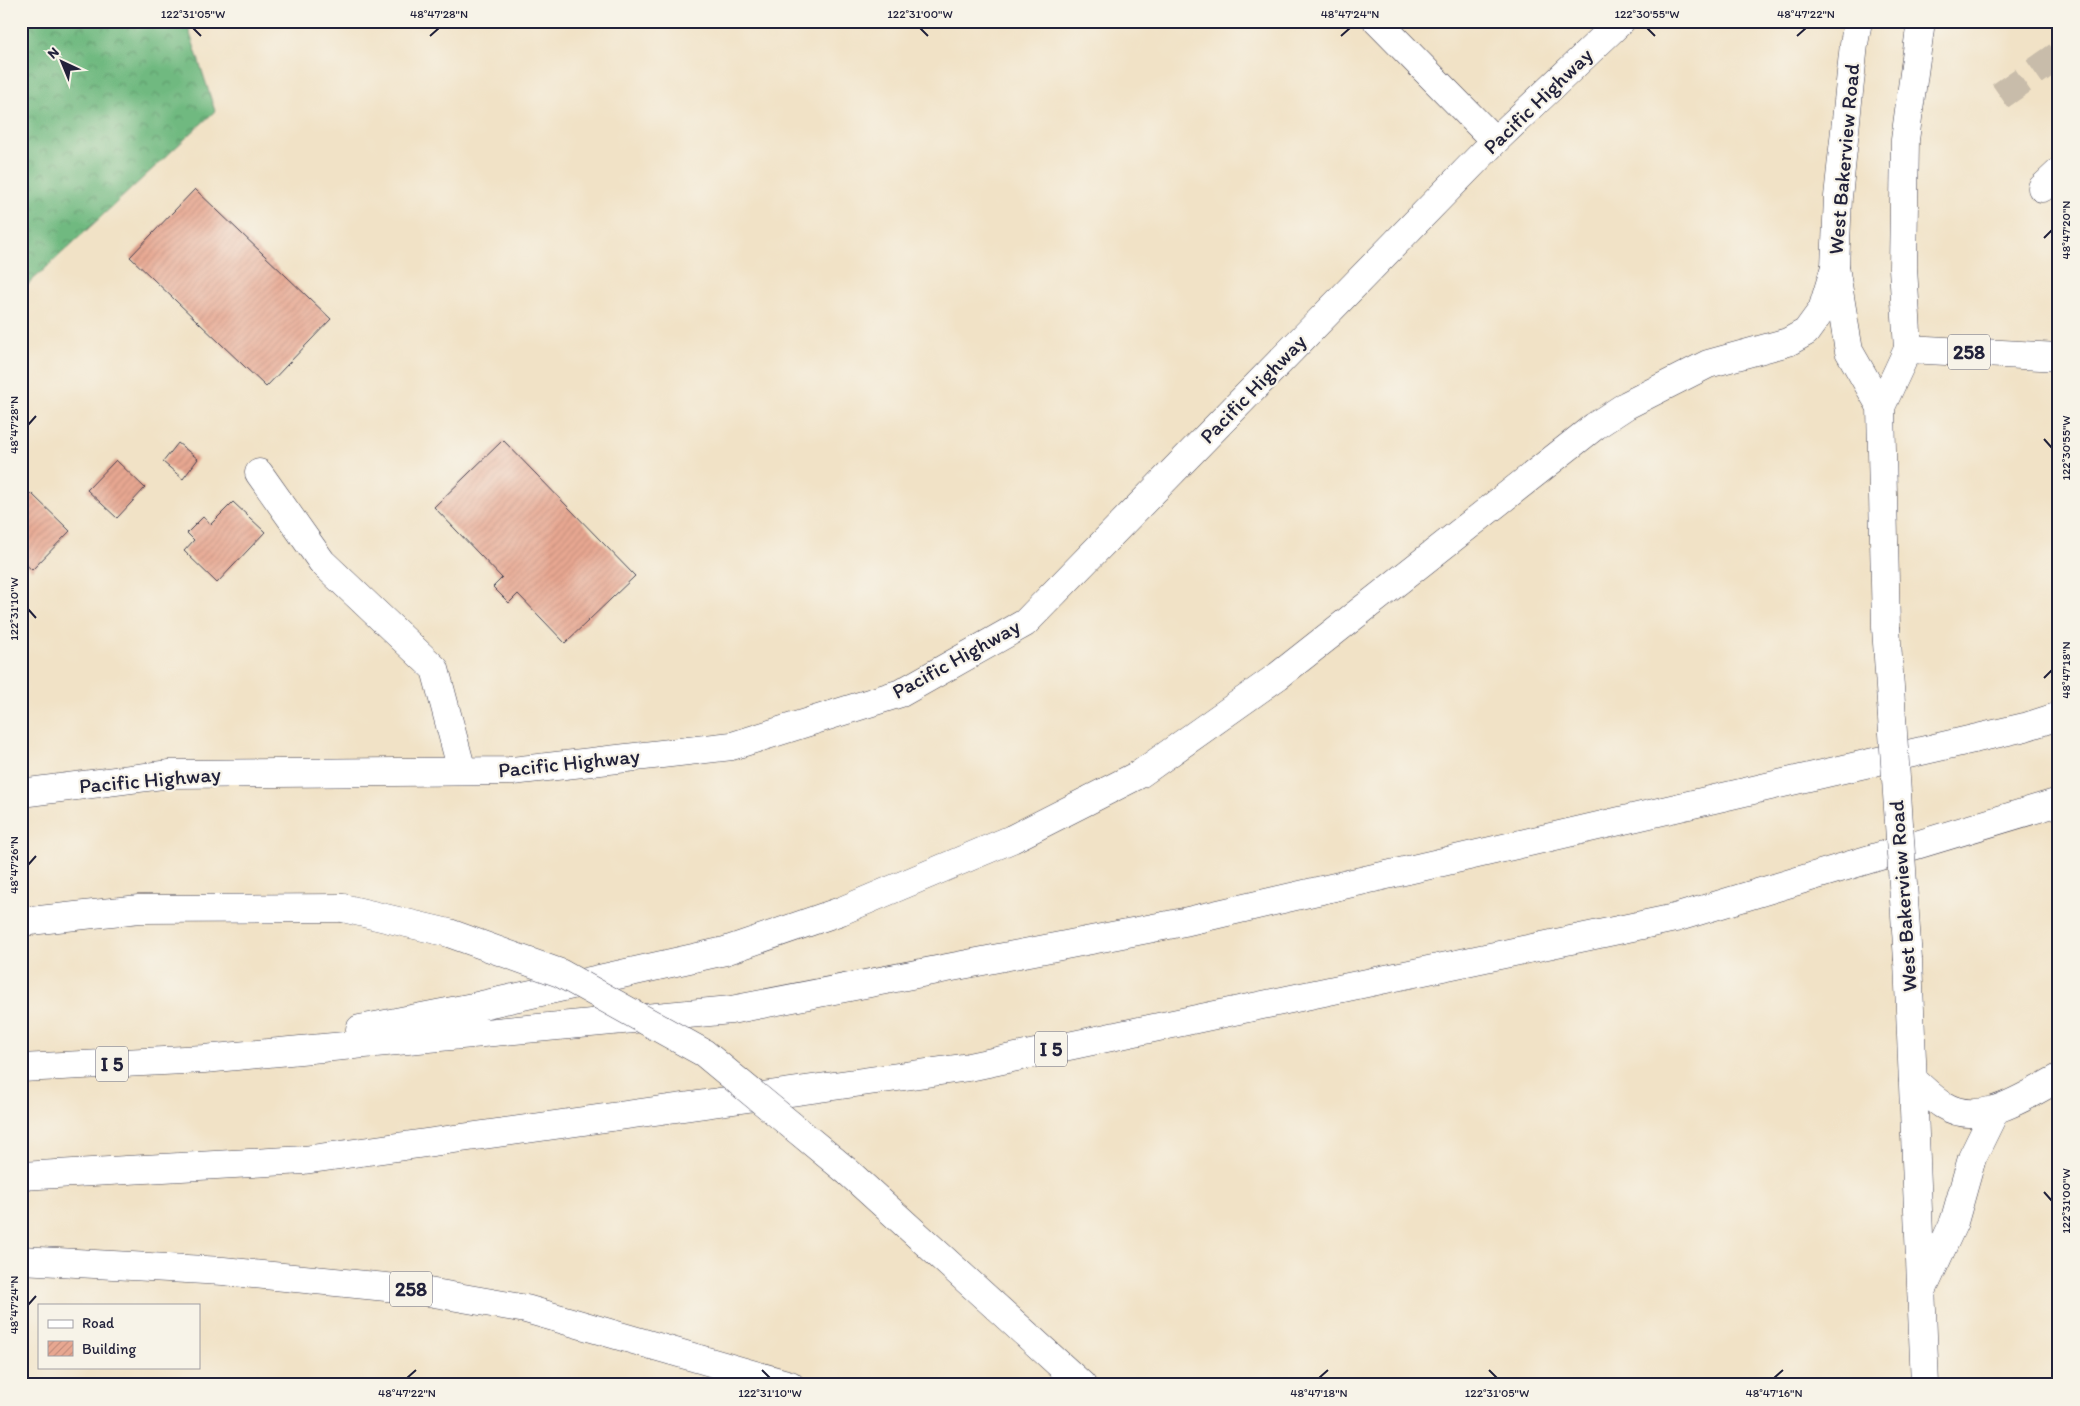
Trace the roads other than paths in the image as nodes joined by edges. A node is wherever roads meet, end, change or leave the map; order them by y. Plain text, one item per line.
1 (1377, 21) edge
2 (1621, 21) edge
3 (1858, 21) edge
4 (1921, 21) edge
5 (1495, 141) junction
6 (1835, 267) junction
7 (1908, 349) junction
8 (2059, 357) edge
9 (1881, 407) junction
10 (259, 473) dead end
11 (2059, 716) edge
12 (462, 771) junction
13 (21, 793) edge
14 (2059, 802) edge
15 (21, 922) edge
16 (204, 1059) junction
17 (21, 1068) edge
18 (2059, 1078) edge
19 (1913, 1080) junction
20 (1995, 1111) junction
21 (21, 1176) edge
22 (21, 1260) edge
23 (1922, 1289) junction
24 (790, 1385) edge
25 (1082, 1385) edge
26 (1925, 1385) edge

1 - 5 main road
2 - 5 main road, Pacific Highway
3 - 6 main road, West Bakerview Road
4 - 7 main road, West Bakerview Road
5 - 12 main road, Pacific Highway
6 - 9 main road, West Bakerview Road
6 - 16 main road
7 - 8 main road, 258
7 - 9 main road, West Bakerview Road
9 - 19 main road, West Bakerview Road, bridge
10 - 12 main road
11 - 16 main road, I 5
12 - 13 main road, Pacific Highway
14 - 21 main road, I 5
15 - 25 main road, bridge
16 - 17 main road, I 5
18 - 20 main road
19 - 20 main road
19 - 23 main road, West Bakerview Road
20 - 23 main road
22 - 24 main road, 258
23 - 26 main road, West Bakerview Road

